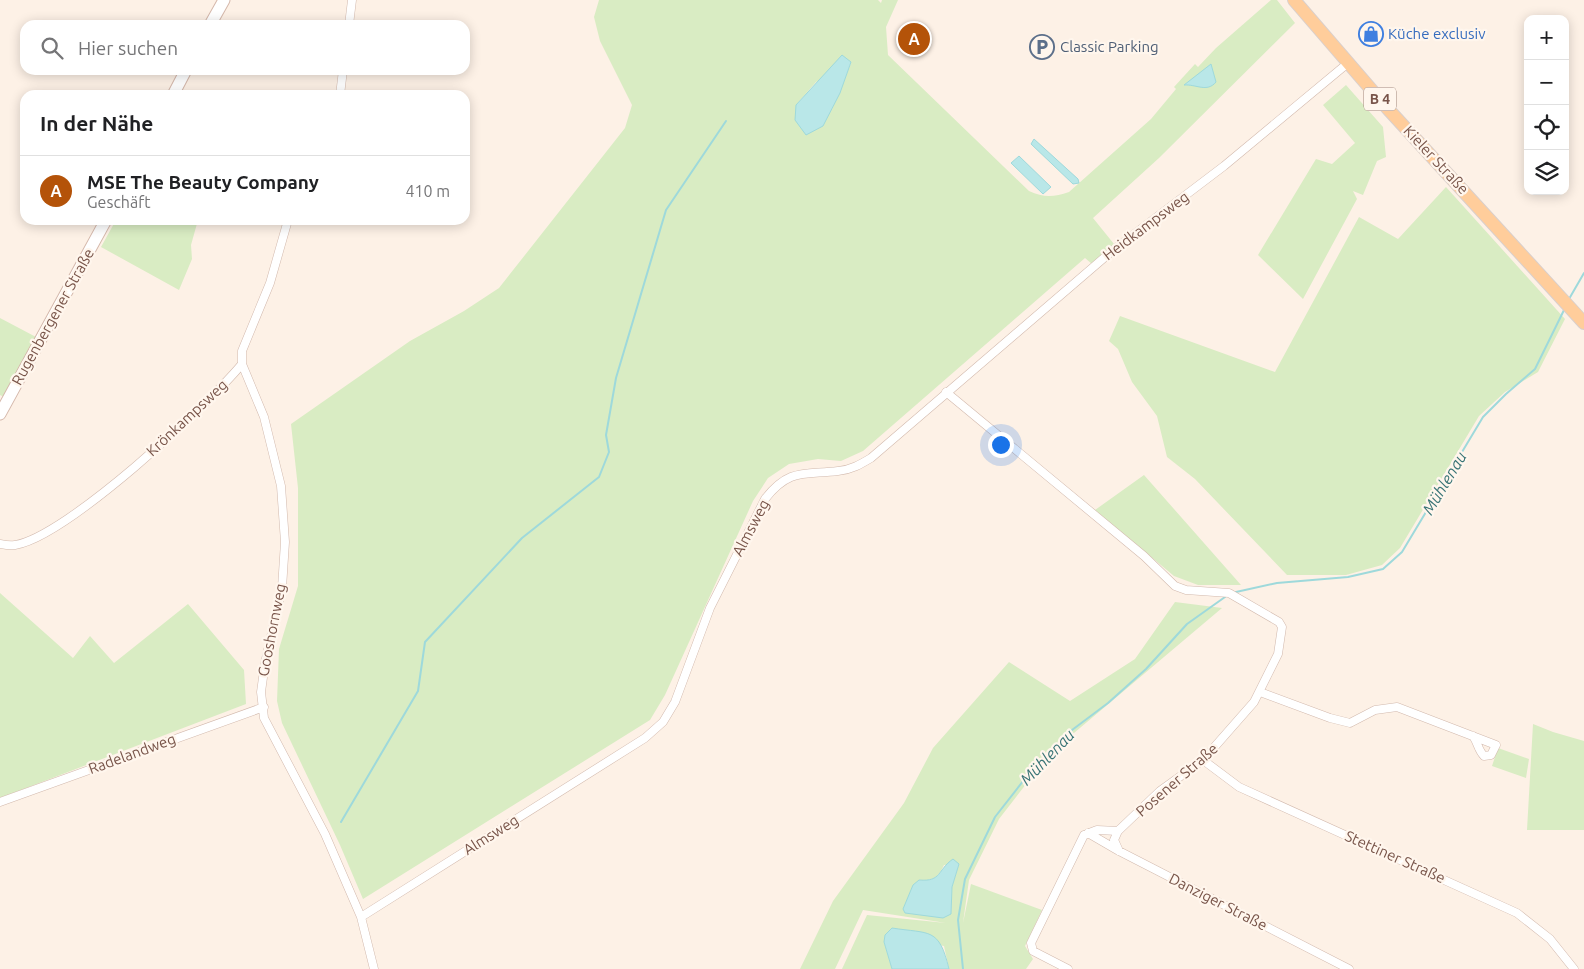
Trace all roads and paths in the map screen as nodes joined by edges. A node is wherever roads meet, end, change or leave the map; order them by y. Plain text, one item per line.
1 (224, 0) edge
2 (352, 0) edge
3 (1294, 0) edge
4 (213, 20) edge
5 (350, 20) edge
6 (1348, 63) junction
7 (183, 75) edge
8 (342, 75) edge
9 (176, 90) edge
10 (341, 90) edge
11 (103, 225) edge
12 (287, 225) edge
13 (1584, 323) edge
14 (242, 364) junction
15 (946, 392) junction
16 (3, 401) edge
17 (0, 414) edge
18 (0, 544) edge
19 (1260, 692) junction
20 (264, 707) junction
21 (1473, 736) dead end
22 (1203, 760) junction
23 (0, 802) edge
24 (1118, 831) junction
25 (1088, 833) junction
26 (1119, 851) junction
27 (361, 917) junction
28 (374, 969) edge
29 (1068, 969) edge
30 (1349, 969) edge
31 (1574, 969) edge

1 - 4 main road
2 - 5 street
3 - 6 main road, Kieler Straße / B 4
6 - 13 main road, Kieler Straße / B 4
6 - 15 street, Heidkampsweg
7 - 9 main road
8 - 10 street
11 - 16 main road, Rugenbergener Straße
12 - 14 street, Krönkampsweg
14 - 18 street, Krönkampsweg
14 - 20 street, Gooshornweg
15 - 19 street, Posener Straße
15 - 27 street, Almsweg
16 - 17 main road, Rugenbergener Straße
19 - 21 street
19 - 22 street, Posener Straße
20 - 23 street, Radelandweg
20 - 27 street, Gooshornweg
22 - 24 street, Posener Straße
22 - 31 street, Stettiner Straße
24 - 25 street
24 - 26 street
25 - 26 street, Danziger Straße
25 - 29 street
26 - 30 street, Danziger Straße
27 - 28 street, Gooshornweg

